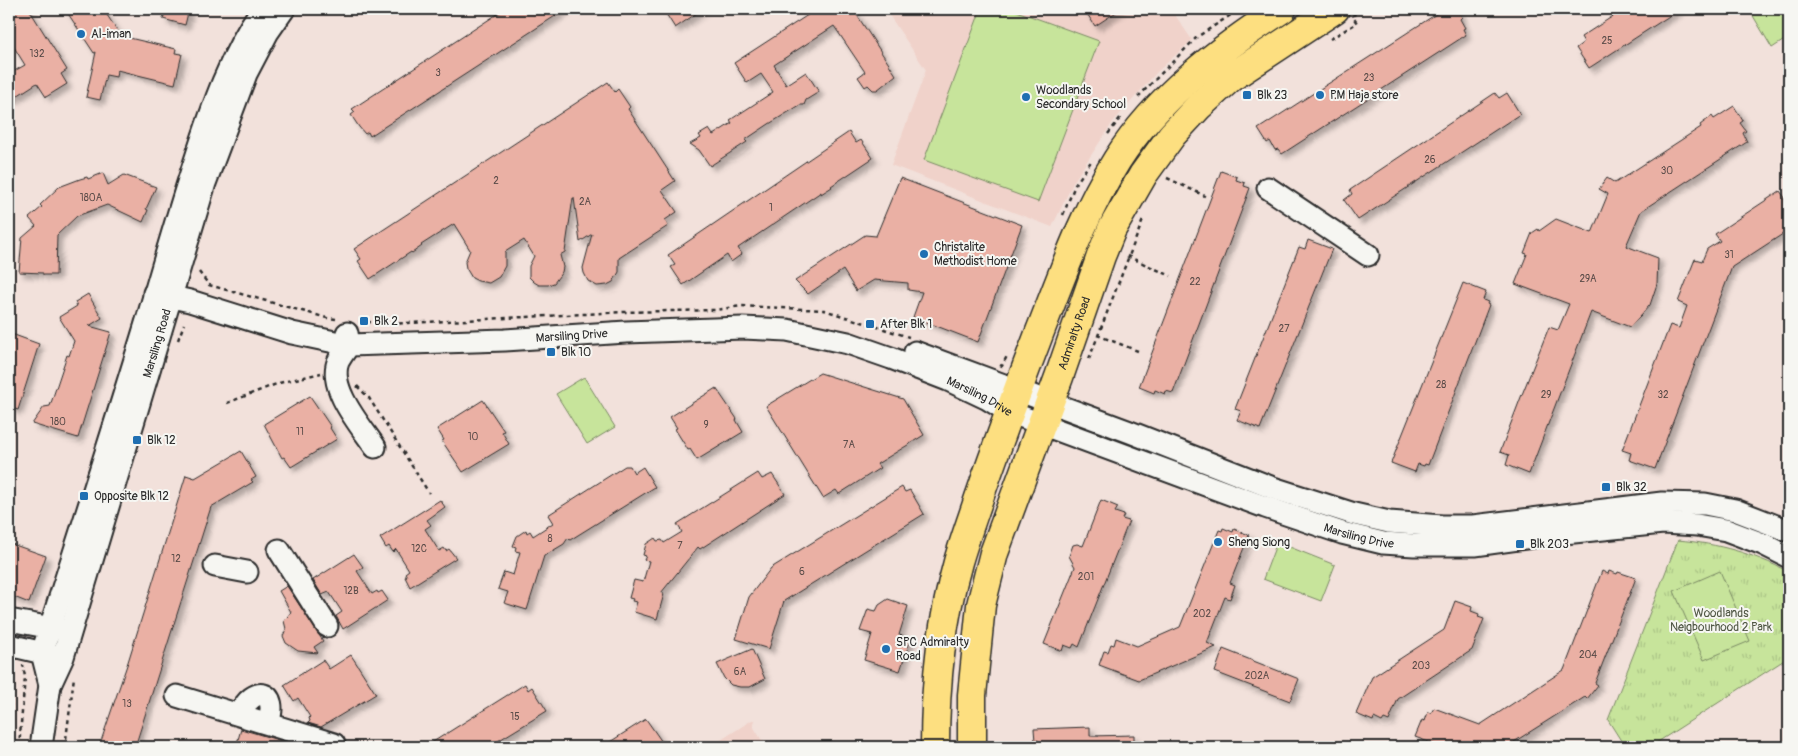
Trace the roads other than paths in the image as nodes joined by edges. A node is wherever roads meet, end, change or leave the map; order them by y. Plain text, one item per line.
1 (262, 9) edge
2 (284, 9) edge
3 (1282, 9) edge
4 (1335, 9) edge
5 (1268, 188) dead end
6 (1368, 255) dead end
7 (165, 289) junction
8 (348, 330) junction
9 (1013, 401) junction
10 (1045, 412) junction
11 (375, 447) dead end
12 (1269, 498) junction
13 (1789, 531) edge
14 (279, 550) dead end
15 (1789, 557) edge
16 (215, 566) dead end
17 (247, 572) dead end
18 (9, 620) edge
19 (327, 626) dead end
20 (60, 630) junction
21 (14, 653) edge
22 (42, 653) junction
23 (69, 663) junction
24 (50, 685) junction
25 (177, 696) dead end
26 (41, 747) edge
27 (333, 747) edge
28 (935, 747) edge
29 (972, 747) edge

1 - 7 street, Marsiling Road
2 - 7 street, Marsiling Road
3 - 9 main road
4 - 10 main road, Admiralty Road
5 - 6 street
7 - 8 street, Marsiling Drive
7 - 20 street, Marsiling Road
8 - 9 street, Marsiling Drive
8 - 11 street
9 - 10 street, Marsiling Drive
9 - 28 main road
10 - 12 street, Marsiling Drive
10 - 29 main road, Admiralty Road
12 - 13 street, Marsiling Drive
12 - 15 street, Marsiling Drive
14 - 19 street
16 - 17 street
18 - 20 street
20 - 22 street, Marsiling Road
20 - 23 street, Marsiling Road
21 - 22 street
22 - 23 street
22 - 24 street, Marsiling Road
23 - 24 street, Marsiling Road
24 - 26 street, Marsiling Road
25 - 27 street

